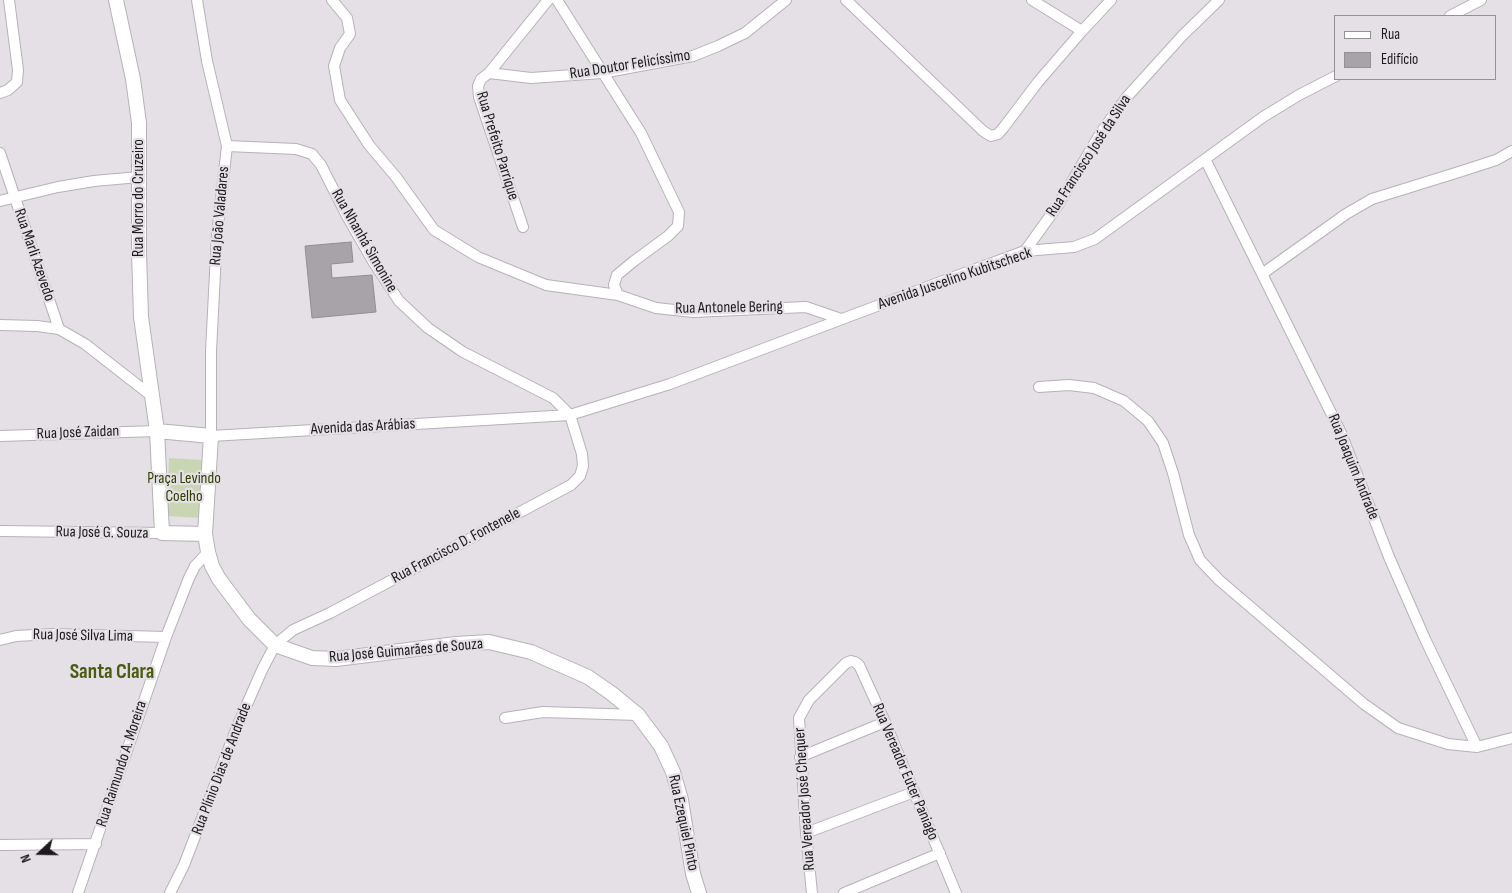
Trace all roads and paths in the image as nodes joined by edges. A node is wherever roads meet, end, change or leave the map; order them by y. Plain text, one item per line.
1 (9, 0) edge
2 (116, 0) edge
3 (196, 0) edge
4 (332, 0) edge
5 (548, 0) edge
6 (557, 0) edge
7 (786, 0) edge
8 (846, 0) edge
9 (1032, 0) edge
10 (1111, 0) edge
11 (1219, 0) edge
12 (1482, 0) edge
13 (1452, 15) edge
14 (1082, 31) junction
15 (489, 72) junction
16 (602, 73) junction
17 (1334, 77) edge
18 (0, 93) edge
19 (227, 146) junction
20 (1512, 152) edge
21 (0, 153) edge
22 (1205, 159) junction
23 (139, 177) junction
24 (14, 199) junction
25 (0, 201) edge
26 (523, 227) dead end
27 (1026, 251) junction
28 (1262, 274) junction
29 (618, 295) junction
30 (841, 319) junction
31 (0, 325) edge
32 (59, 329) junction
33 (1039, 387) dead end
34 (153, 398) junction
35 (570, 415) junction
36 (157, 431) junction
37 (0, 436) edge
38 (211, 436) junction
39 (0, 531) edge
40 (162, 533) junction
41 (205, 534) junction
42 (208, 552) junction
43 (166, 637) junction
44 (0, 640) edge
45 (275, 645) junction
46 (846, 663) joint
47 (638, 715) junction
48 (505, 718) dead end
49 (885, 722) junction
50 (1512, 738) edge
51 (1477, 747) junction
52 (800, 757) junction
53 (914, 792) junction
54 (806, 833) junction
55 (0, 844) edge
56 (96, 844) junction
57 (940, 853) junction
58 (78, 893) edge
59 (170, 893) edge
60 (699, 893) edge
61 (812, 893) edge
62 (844, 893) edge
63 (956, 893) edge

1 - 18 street
2 - 23 street, Rua Morro do Cruzeiro
3 - 19 street, Rua João Valadares
4 - 29 street, Rua Antonele Bering
5 - 15 street, Rua Prefeito Parrique
6 - 16 street
7 - 16 street, Rua Doutor Felicíssimo
8 - 14 street
9 - 14 street
10 - 14 street
11 - 27 street, Rua Francisco José da Silva
12 - 13 street
15 - 16 street, Rua Doutor Felicíssimo
15 - 26 street, Rua Prefeito Parrique
16 - 29 street
17 - 22 street, Avenida Juscelino Kubitscheck
19 - 35 street, Rua Nhanhá Simonine
19 - 38 street, Rua João Valadares
20 - 28 street
21 - 24 street, Rua Marli Azevedo
22 - 27 street, Avenida Juscelino Kubitscheck
22 - 28 street, Rua Joaquim Andrade
23 - 24 street
23 - 34 street, Rua Morro do Cruzeiro
24 - 25 street
24 - 32 street, Rua Marli Azevedo
27 - 30 street, Avenida Juscelino Kubitscheck
28 - 51 street, Rua Joaquim Andrade
29 - 30 street, Rua Antonele Bering
30 - 35 street, Avenida Juscelino Kubitscheck
31 - 32 street
32 - 34 street
33 - 51 street
34 - 36 street, Rua Morro do Cruzeiro
35 - 38 street, Avenida das Arábias
35 - 45 street, Rua Francisco D. Fontenele
36 - 37 street, Rua José Zaidan
36 - 38 street, Avenida das Arábias
36 - 40 street, Rua Morro do Cruzeiro
38 - 41 street
39 - 40 street, Rua José G. Souza
40 - 41 street, Rua José G. Souza
41 - 42 street
42 - 43 street, Rua Raimundo A. Moreira
42 - 45 street, Rua José Guimarães de Souza
43 - 44 street, Rua José Silva Lima
43 - 56 street, Rua Raimundo A. Moreira
45 - 47 street, Rua José Guimarães de Souza
45 - 59 street, Rua Plínio Dias de Andrade
46 - 49 street, Rua Vereador Euter Paniago
46 - 52 street, Rua Vereador José Chequer
47 - 48 street
47 - 60 street, Rua Ezequiel Pinto
49 - 52 street
49 - 53 street, Rua Vereador Euter Paniago
50 - 51 street
52 - 54 street, Rua Vereador José Chequer
53 - 54 street
53 - 57 street, Rua Vereador Euter Paniago
54 - 61 street, Rua Vereador José Chequer
55 - 56 street
56 - 58 street, Rua Raimundo A. Moreira
57 - 62 street
57 - 63 street, Rua Vereador Euter Paniago

